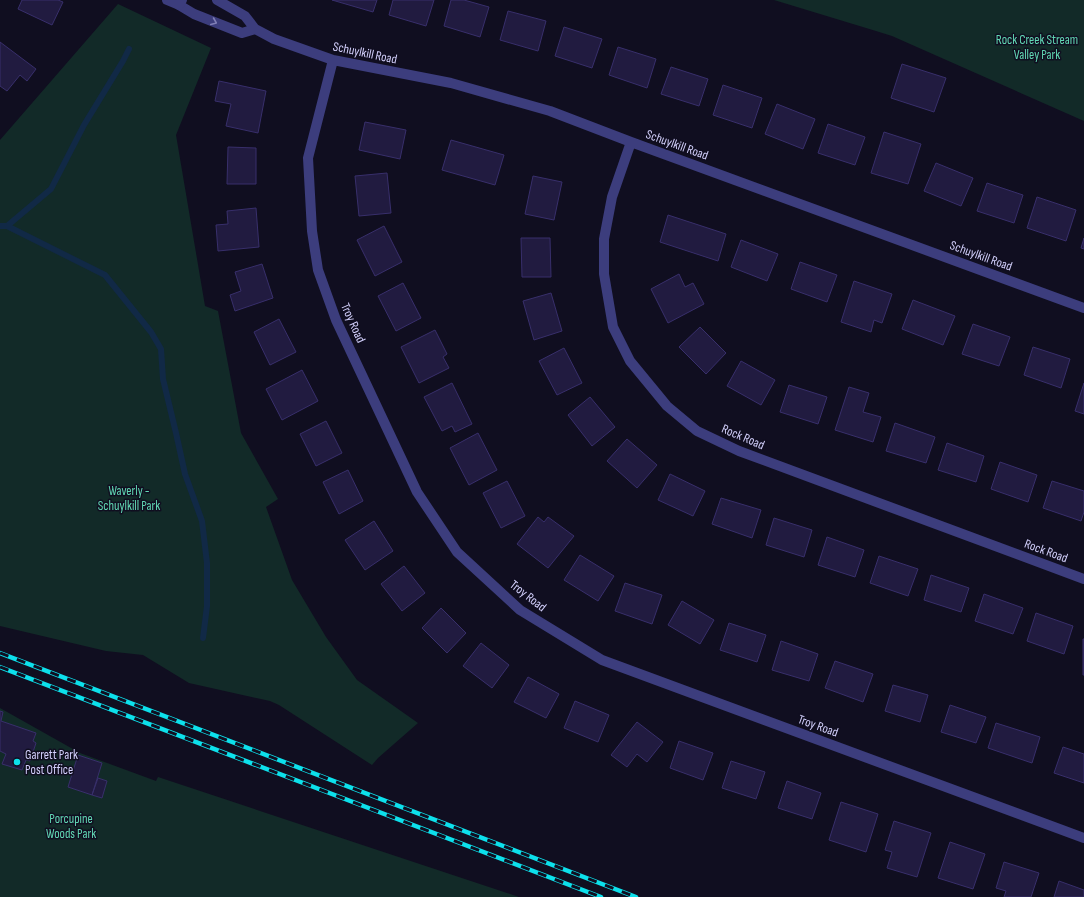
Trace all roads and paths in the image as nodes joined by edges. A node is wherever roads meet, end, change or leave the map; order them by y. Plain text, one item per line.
1 (167, 0) edge
2 (217, 0) edge
3 (180, 3) edge
4 (255, 29) junction
5 (332, 60) junction
6 (632, 142) junction
7 (1084, 308) edge
8 (1084, 579) edge
9 (1084, 838) edge

1 - 3 street
2 - 4 street, Schuylkill Road
3 -> 4 street
4 - 5 street, Schuylkill Road
5 - 6 street, Schuylkill Road
5 - 9 street, Troy Road
6 - 7 street, Schuylkill Road
6 - 8 street, Rock Road

